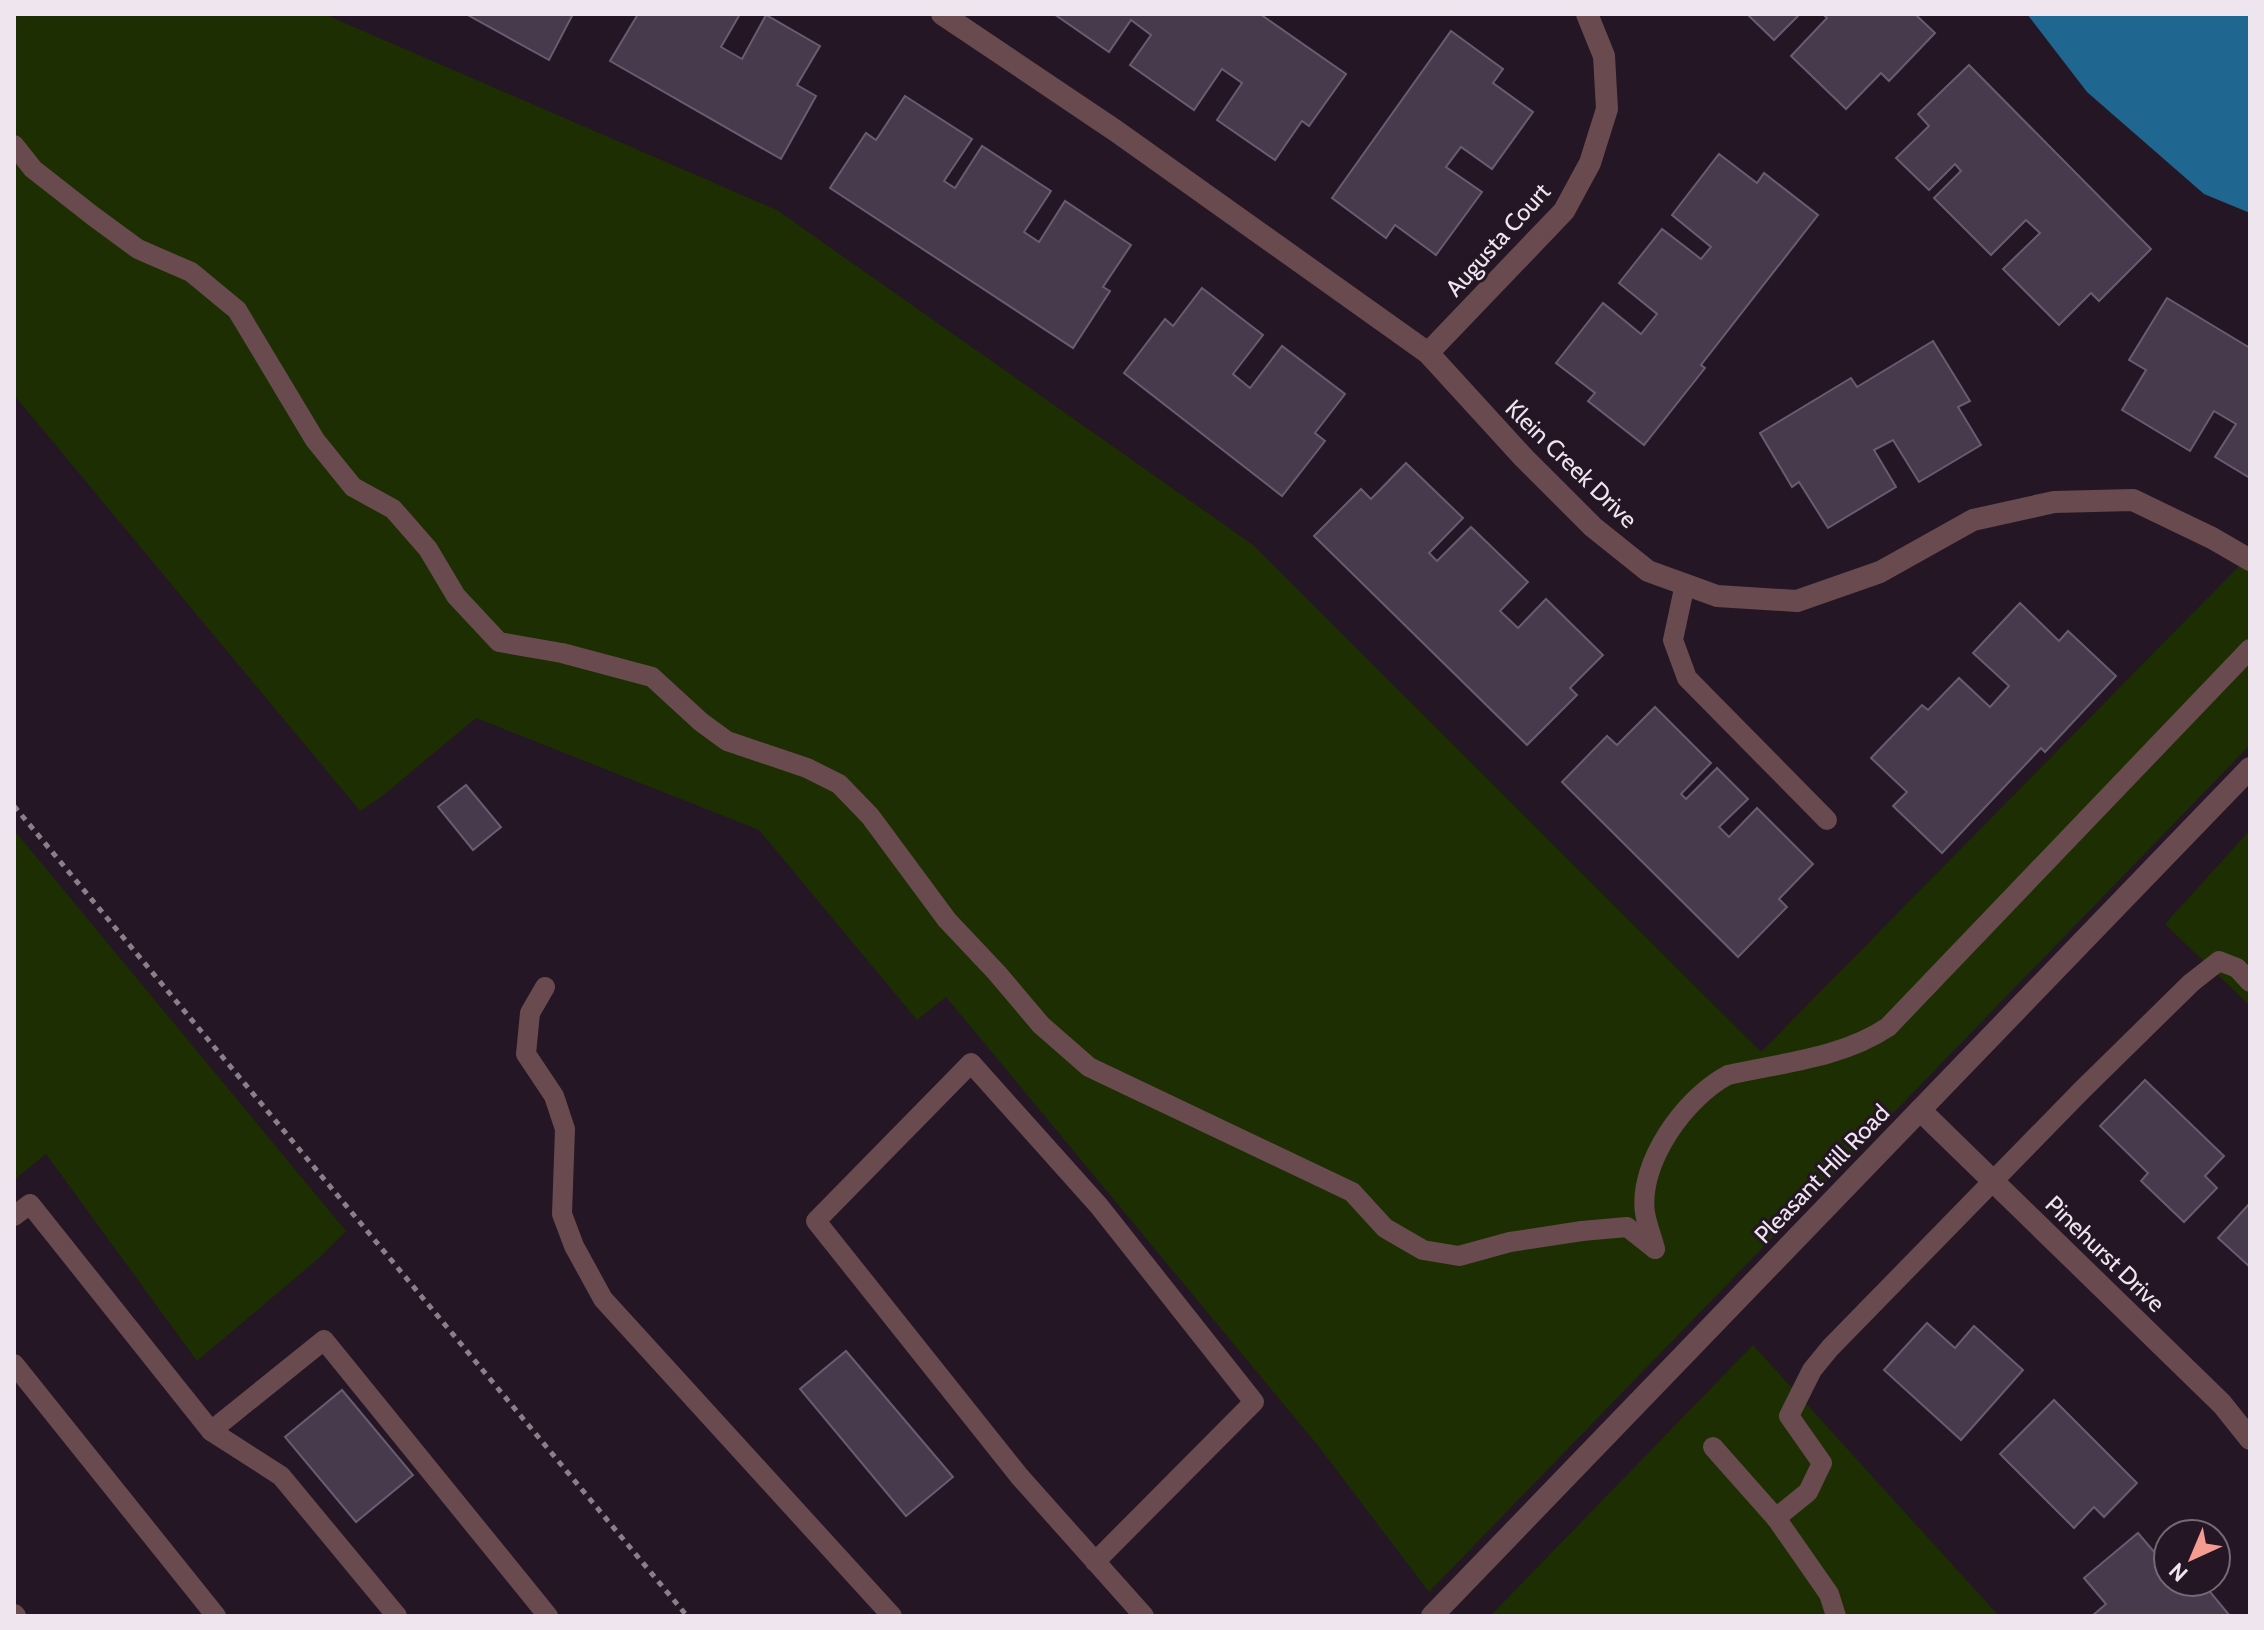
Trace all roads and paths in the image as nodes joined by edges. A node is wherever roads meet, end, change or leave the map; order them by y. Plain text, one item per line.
1 (942, 14) edge
2 (1587, 14) edge
3 (14, 145) edge
4 (1428, 353) junction
5 (2250, 560) edge
6 (1685, 584) junction
7 (2250, 649) edge
8 (2250, 768) edge
9 (14, 806) edge
10 (1827, 820) dead end
11 (2250, 982) edge
12 (545, 987) dead end
13 (1920, 1110) junction
14 (1992, 1181) junction
15 (14, 1216) edge
16 (14, 1364) edge
17 (211, 1431) junction
18 (2250, 1439) edge
19 (1713, 1447) dead end
20 (1776, 1518) junction
21 (1095, 1562) junction
22 (216, 1616) edge
23 (397, 1616) edge
24 (548, 1616) edge
25 (687, 1616) edge
26 (892, 1616) edge
27 (1144, 1616) edge
28 (1432, 1616) edge
29 (1836, 1616) edge

1 - 4 street, Klein Creek Drive
2 - 4 street, Augusta Court
3 - 7 lane
4 - 6 street, Klein Creek Drive
5 - 6 street, Klein Creek Drive
6 - 10 lane
8 - 13 street, Pleasant Hill Road
9 - 25 path
11 - 14 lane
12 - 26 lane
13 - 14 street, Pinehurst Drive
13 - 28 street, Pleasant Hill Road
14 - 18 street, Pinehurst Drive
14 - 20 lane
15 - 17 lane
16 - 22 lane
17 - 23 lane
17 - 24 lane
19 - 20 lane
20 - 29 lane
21 - 21 lane
21 - 27 lane

